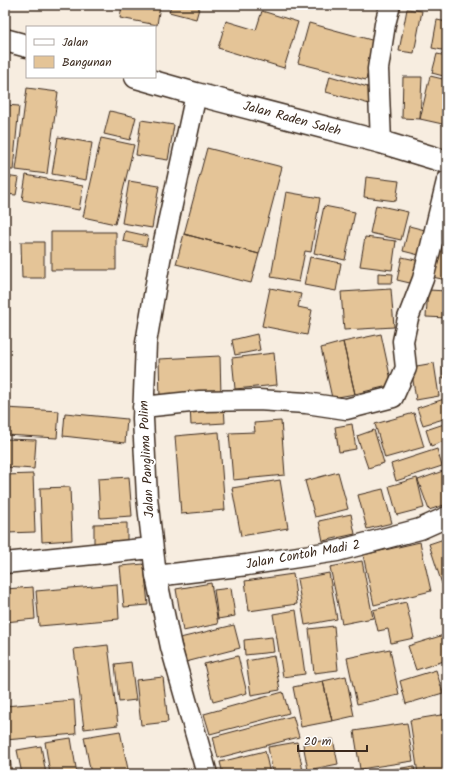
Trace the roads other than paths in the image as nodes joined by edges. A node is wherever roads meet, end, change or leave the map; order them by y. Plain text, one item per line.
1 (391, 5) edge
2 (5, 40) edge
3 (26, 46) edge
4 (140, 78) edge
5 (196, 94) junction
6 (381, 142) junction
7 (447, 162) edge
8 (447, 181) edge
9 (143, 407) junction
10 (447, 517) edge
11 (152, 548) junction
12 (5, 563) edge
13 (156, 576) junction
14 (207, 774) edge

1 - 6 street
2 - 3 street
4 - 5 street, Jalan Raden Saleh
5 - 6 street, Jalan Raden Saleh
5 - 9 street, Jalan Panglima Polim
6 - 7 street, Jalan Raden Saleh
8 - 9 street
9 - 11 street, Jalan Panglima Polim
10 - 13 street, Jalan Contoh Madi 2
11 - 12 street
11 - 13 street, Jalan Panglima Polim
13 - 14 street, Jalan Panglima Polim

